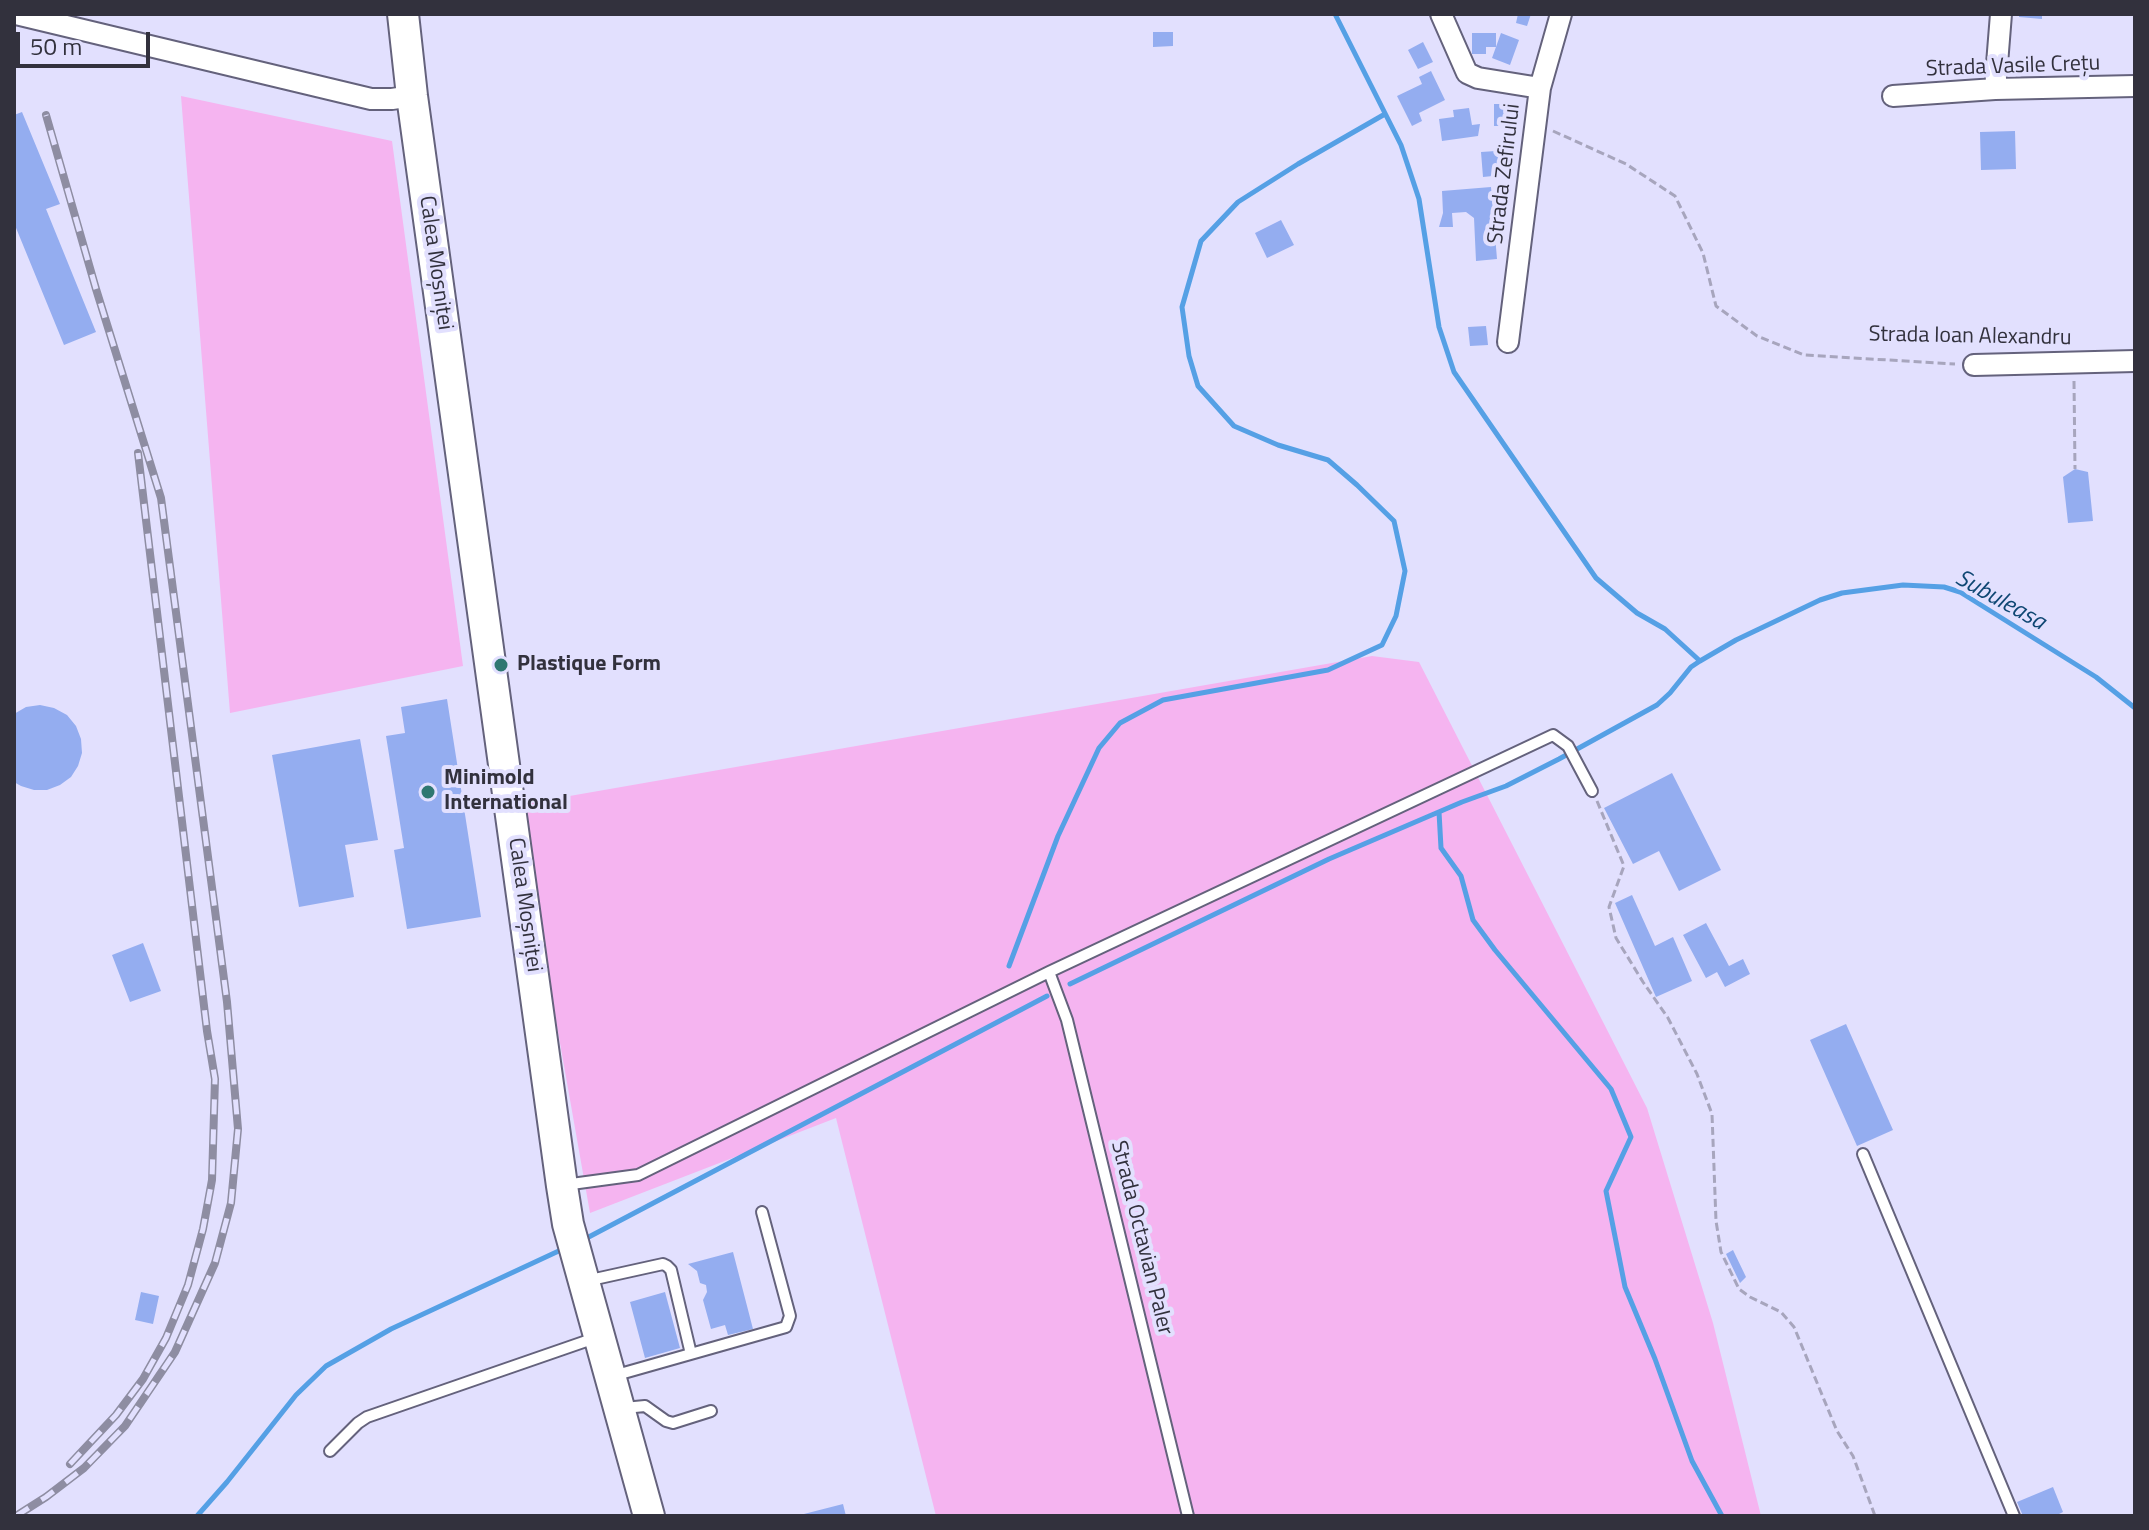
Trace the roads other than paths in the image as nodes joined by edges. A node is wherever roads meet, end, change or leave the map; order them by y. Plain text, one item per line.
1 (16, 14) edge
2 (403, 14) edge
3 (1441, 14) edge
4 (1561, 14) edge
5 (2001, 14) edge
6 (2135, 86) edge
7 (1540, 88) junction
8 (1995, 89) junction
9 (412, 96) junction
10 (1893, 96) dead end
11 (1508, 342) dead end
12 (2135, 361) edge
13 (1974, 365) road end
14 (1592, 791) road end
15 (1049, 972) junction
16 (1863, 1154) dead end
17 (562, 1186) junction
18 (762, 1212) dead end
19 (582, 1272) junction
20 (599, 1336) junction
21 (691, 1354) junction
22 (611, 1376) junction
23 (620, 1409) junction
24 (711, 1411) dead end
25 (330, 1451) dead end
26 (649, 1516) edge
27 (1188, 1516) edge
28 (2014, 1516) edge

1 - 9 street
2 - 9 street, Calea Moșniței
3 - 7 street
4 - 7 street, Strada Zefirului
5 - 8 street
6 - 8 street, Strada Vasile Crețu
7 - 11 street, Strada Zefirului
8 - 10 street, Strada Vasile Crețu
9 - 17 street, Calea Moșniței
12 - 13 street, Strada Ioan Alexandru
14 - 15 lane
15 - 17 lane
15 - 27 lane, Strada Octavian Paler
16 - 28 lane
17 - 19 street, Calea Moșniței
18 - 21 lane
19 - 20 street, Calea Moșniței
19 - 21 lane
20 - 22 street, Calea Moșniței
20 - 25 lane
21 - 22 lane
22 - 23 street, Calea Moșniței
23 - 24 lane
23 - 26 street, Calea Moșniței

